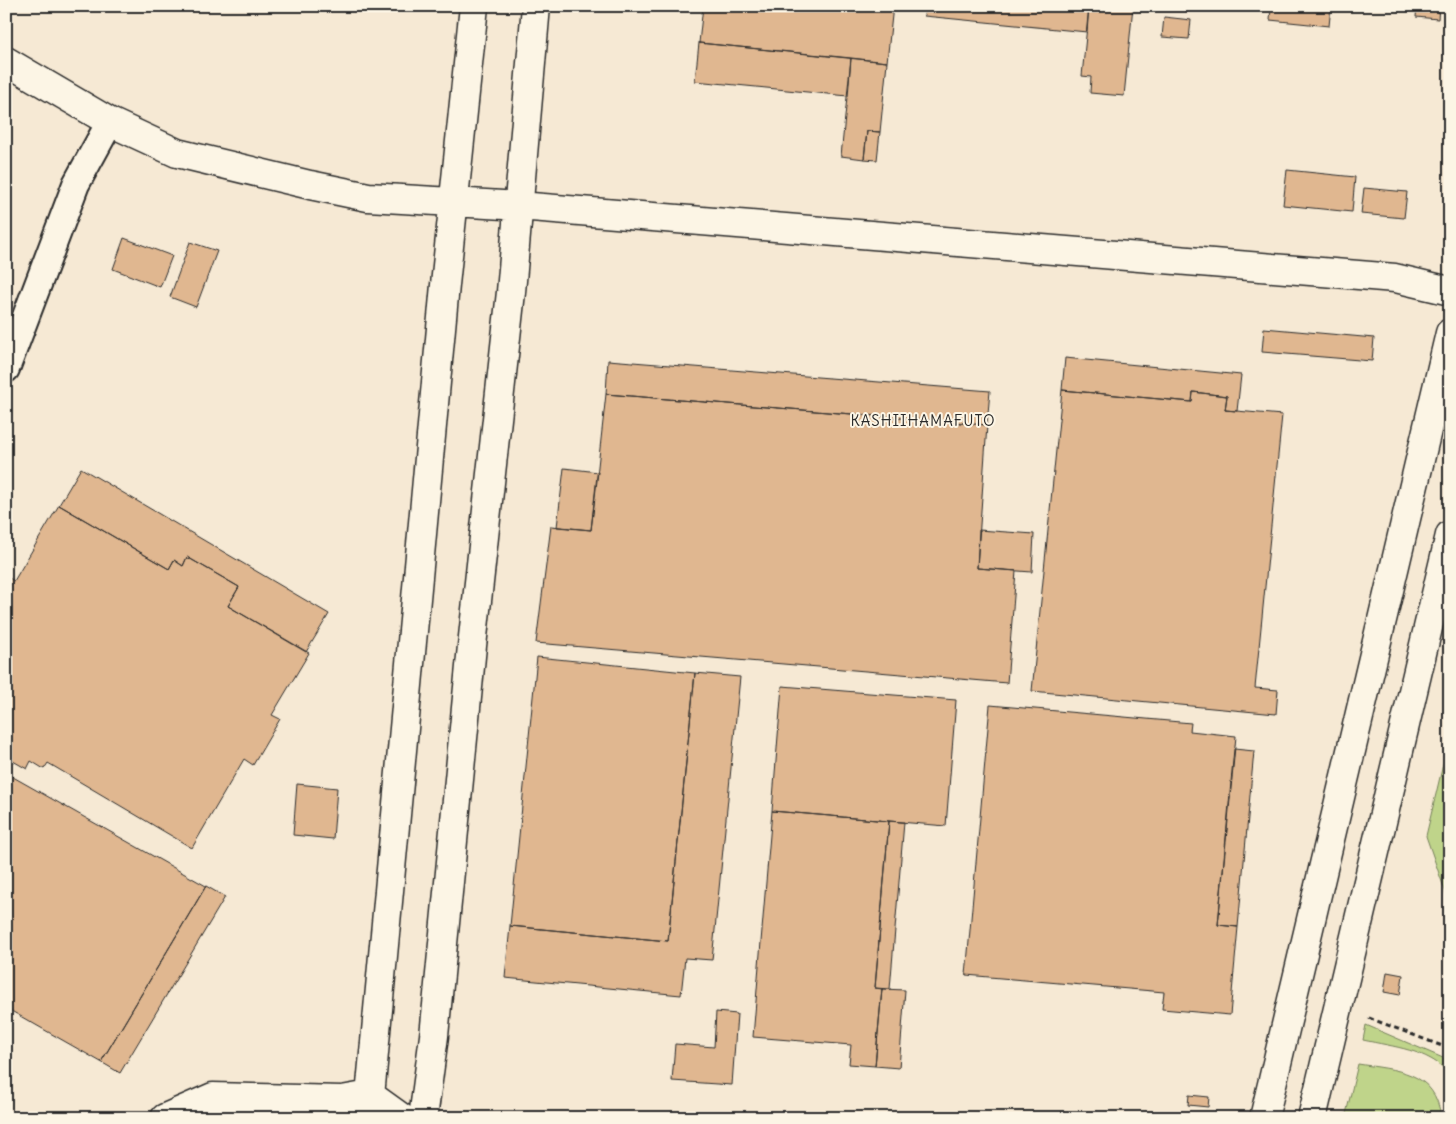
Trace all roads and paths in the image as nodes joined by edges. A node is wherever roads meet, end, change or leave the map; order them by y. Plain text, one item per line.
1 (474, 6) edge
2 (536, 6) edge
3 (6, 61) edge
4 (110, 122) junction
5 (455, 202) junction
6 (519, 206) junction
7 (1450, 291) edge
8 (1450, 333) edge
9 (6, 369) edge
10 (1450, 535) edge
11 (1369, 1018) dead end
12 (1450, 1049) edge
13 (369, 1106) edge
14 (164, 1118) edge
15 (402, 1118) edge
16 (423, 1118) edge
17 (1264, 1118) edge
18 (1312, 1118) edge

1 - 5 street
2 - 6 street
3 - 4 street
4 - 5 street
4 - 9 street
5 - 6 street
5 - 13 street
6 - 7 street
6 - 16 street
8 - 17 street
10 - 18 street
11 - 12 path
13 - 14 street
13 - 15 street

